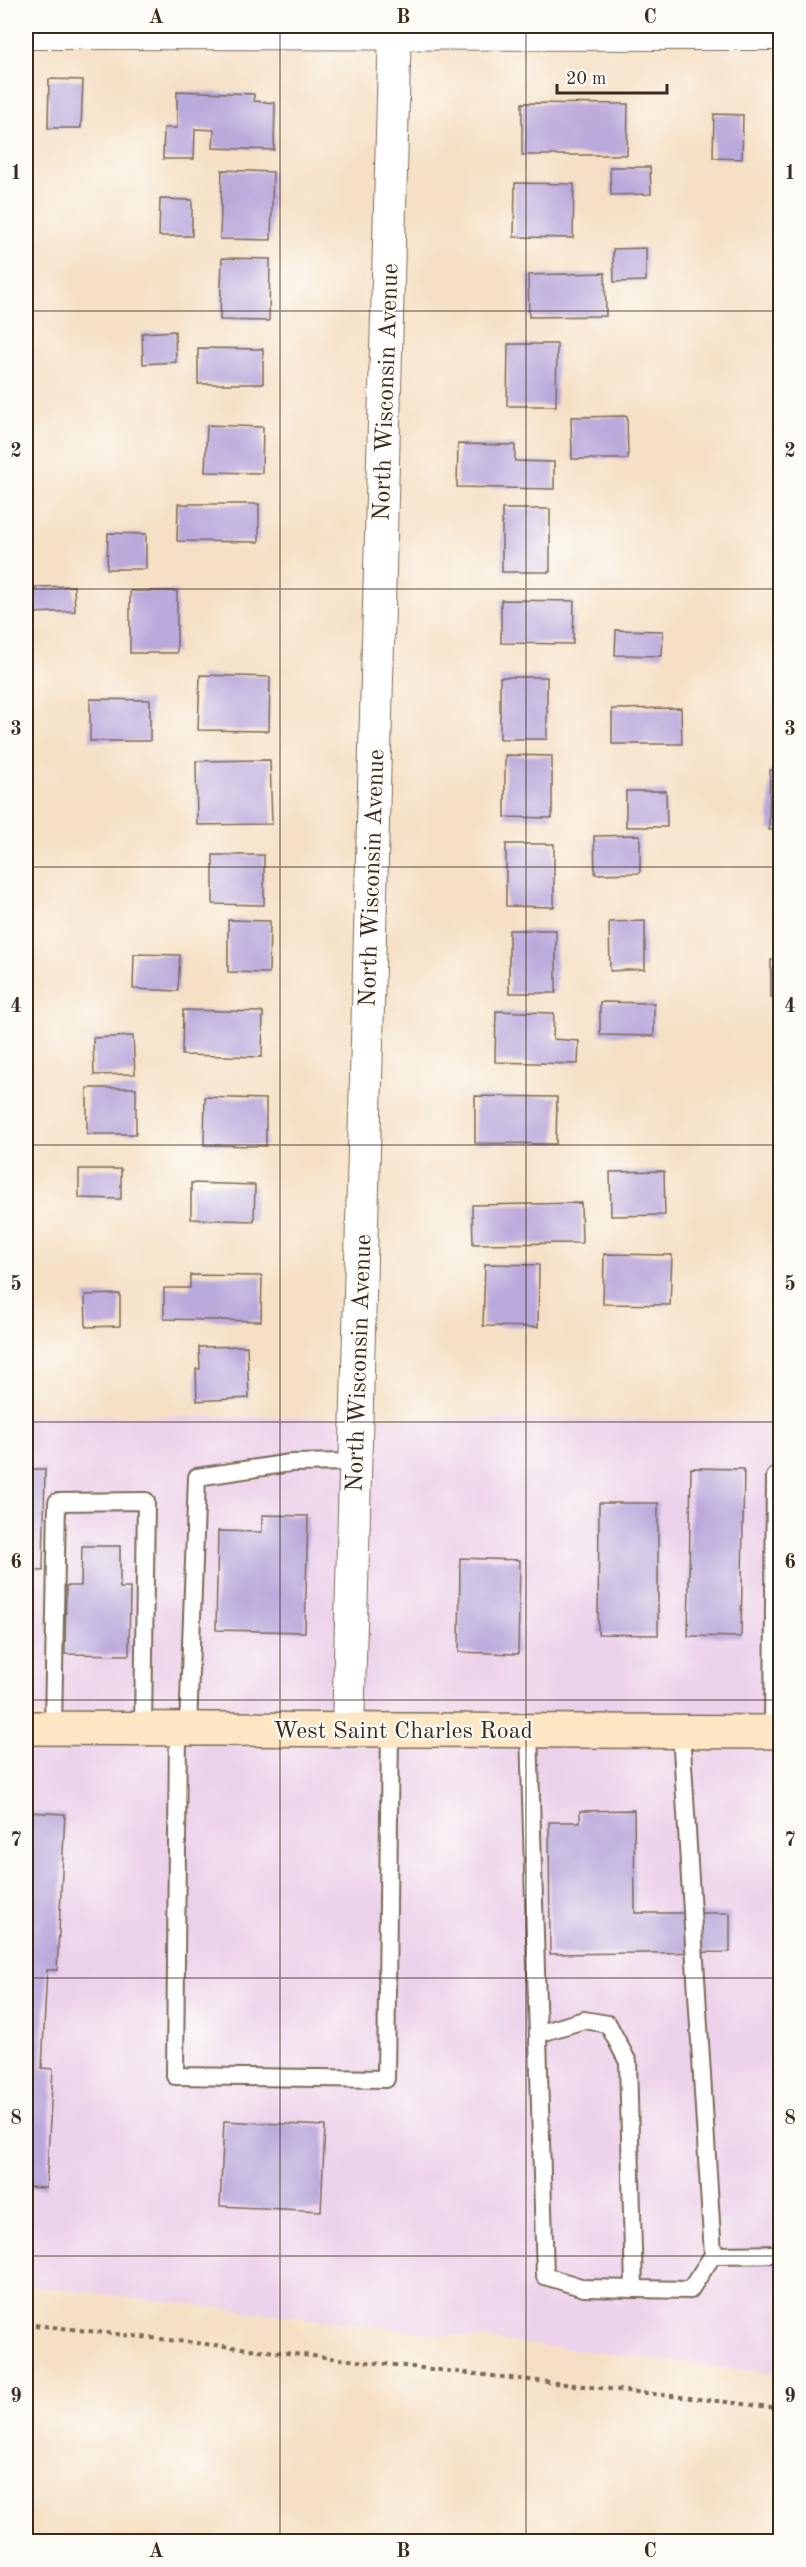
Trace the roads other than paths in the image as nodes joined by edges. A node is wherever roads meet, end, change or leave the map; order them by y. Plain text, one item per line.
1 (394, 30) edge
2 (26, 33) edge
3 (780, 34) edge
4 (355, 1461) junction
5 (780, 1477) edge
6 (39, 1728) edge
7 (143, 1729) junction
8 (183, 1729) junction
9 (348, 1730) junction
10 (390, 1730) junction
11 (529, 1730) junction
12 (681, 1732) junction
13 (777, 1732) edge
14 (538, 2034) junction
15 (780, 2254) edge
16 (713, 2255) junction
17 (634, 2289) junction

1 - 2 street
1 - 3 street
1 - 4 street, North Wisconsin Avenue
4 - 8 lane
4 - 9 street, North Wisconsin Avenue
5 - 13 lane
6 - 7 main road, West Saint Charles Road
6 - 7 lane
7 - 8 main road, West Saint Charles Road
8 - 9 main road, West Saint Charles Road
8 - 10 lane
9 - 10 main road, West Saint Charles Road
10 - 11 main road, West Saint Charles Road
11 - 12 main road, West Saint Charles Road
11 - 14 lane
12 - 13 main road, West Saint Charles Road
12 - 16 lane
14 - 17 lane
14 - 17 lane
15 - 16 lane
16 - 17 lane

